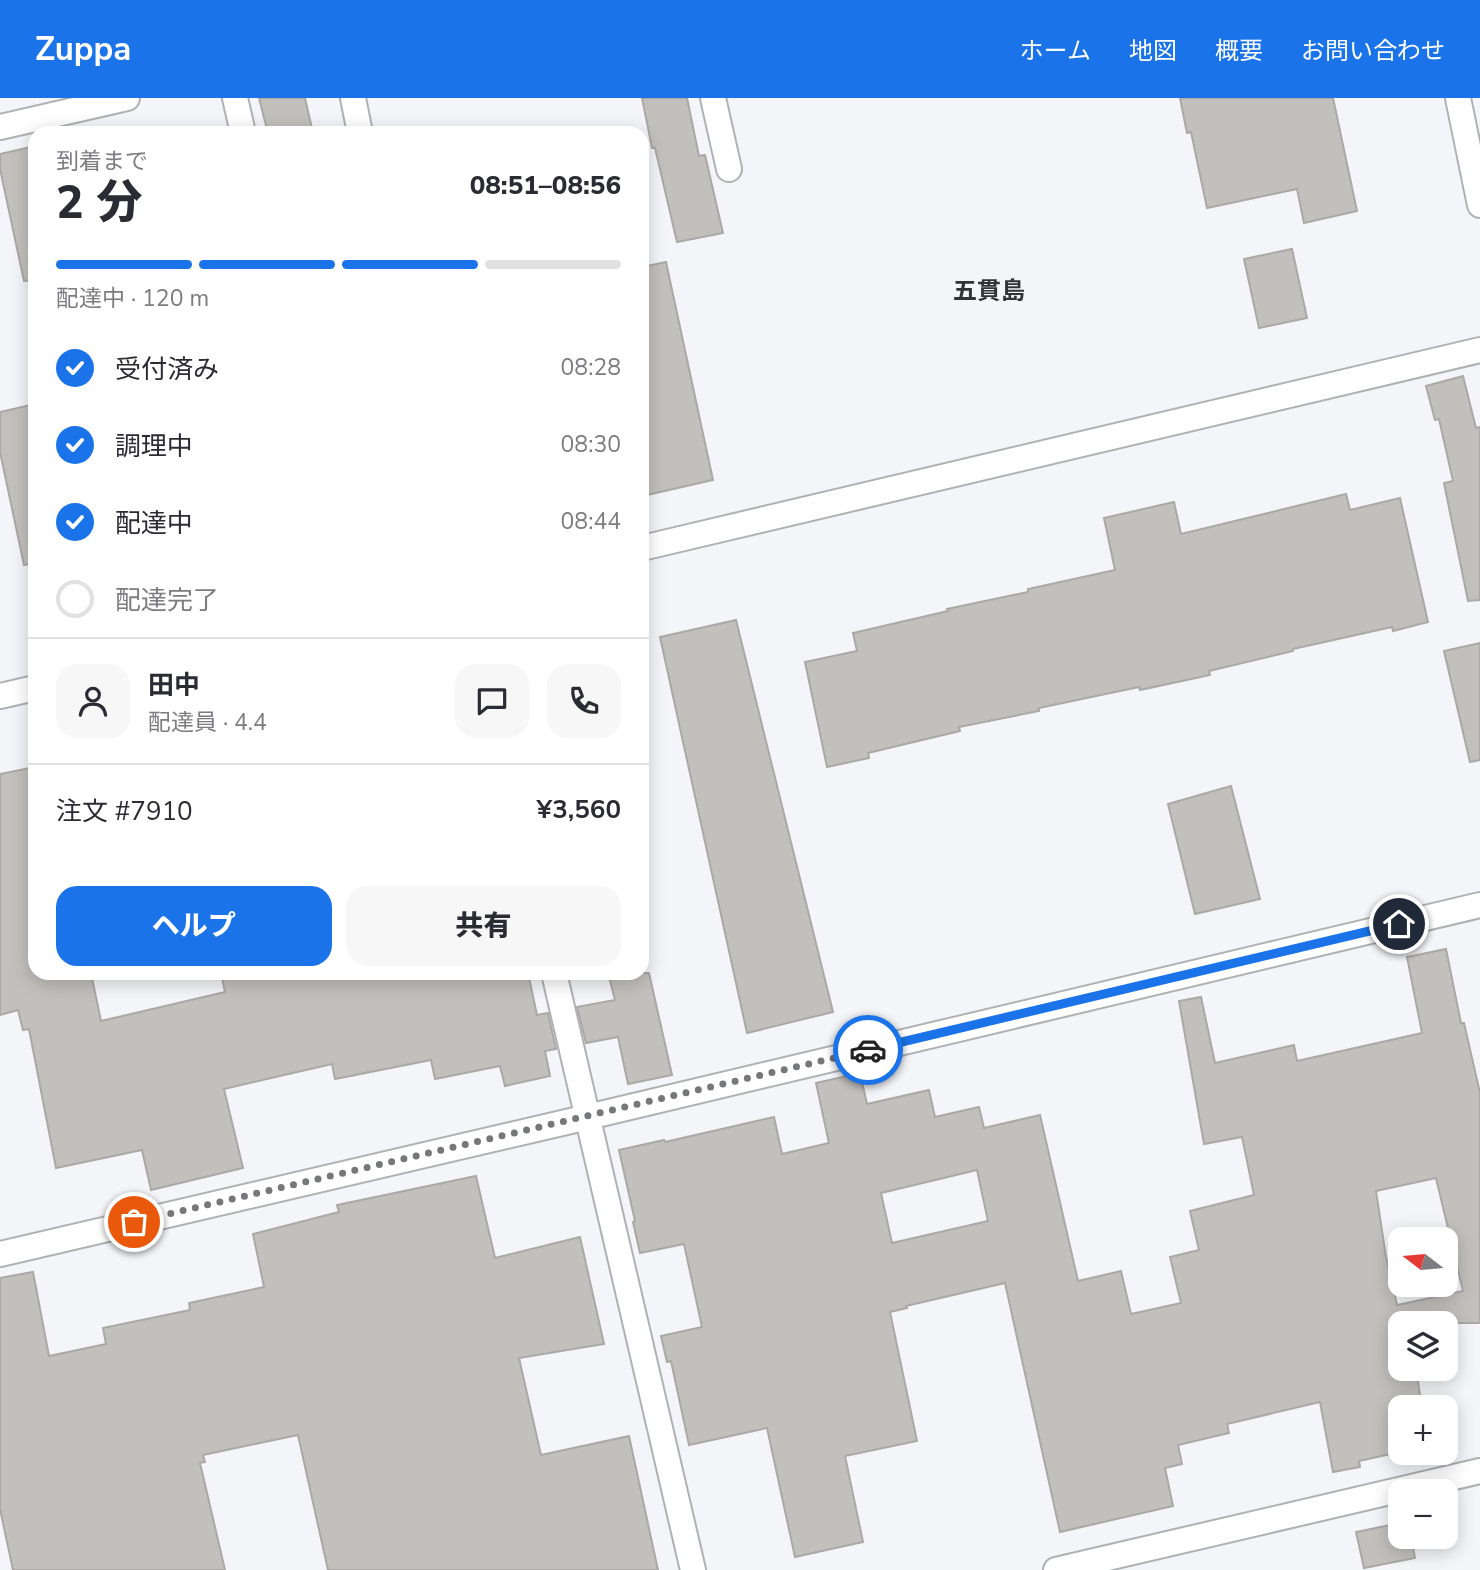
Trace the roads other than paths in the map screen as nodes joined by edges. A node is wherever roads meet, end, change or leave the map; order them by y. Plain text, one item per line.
1 (127, 98) edge
2 (235, 98) edge
3 (353, 98) edge
4 (713, 98) edge
5 (1458, 98) edge
6 (241, 126) edge
7 (359, 126) edge
8 (0, 127) edge
9 (729, 169) dead end
10 (1480, 205) edge
11 (1480, 350) edge
12 (649, 546) edge
13 (28, 690) edge
14 (0, 696) edge
15 (1480, 905) edge
16 (556, 980) edge
17 (588, 1117) junction
18 (0, 1254) edge
19 (1480, 1471) edge
20 (693, 1570) edge
21 (1056, 1570) edge

1 - 8 street
2 - 6 street
3 - 7 street
4 - 9 street
5 - 10 street
11 - 12 street
13 - 14 street
15 - 17 street
16 - 17 street
17 - 18 street
17 - 20 street
19 - 21 street

